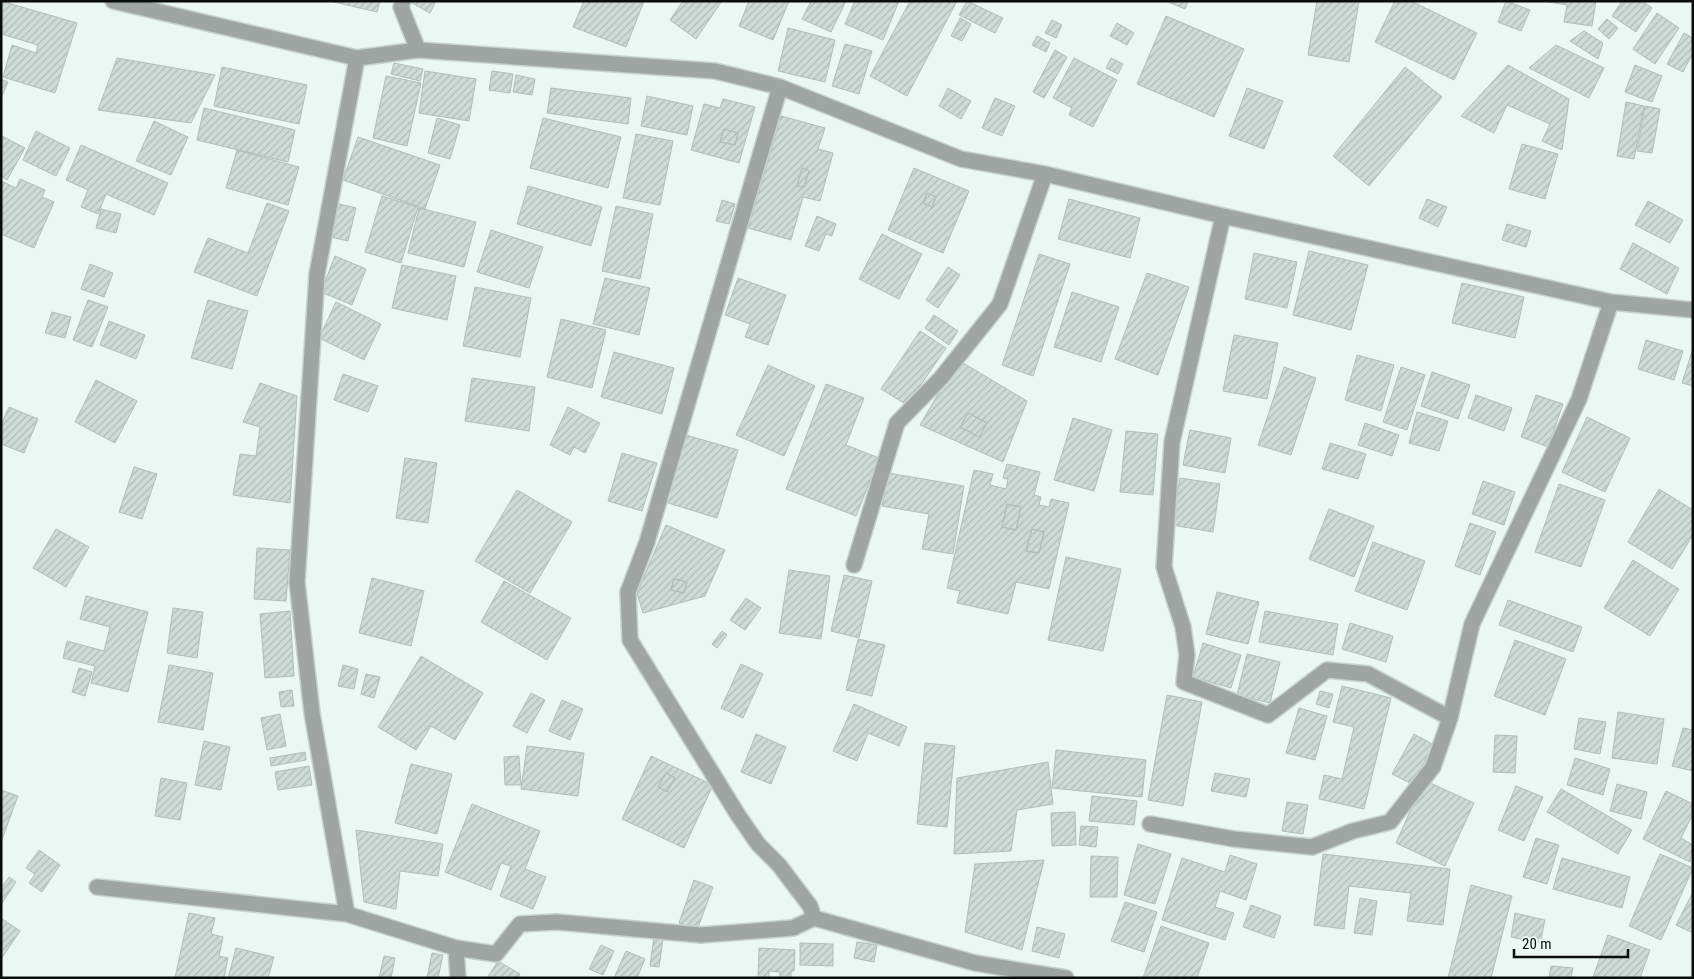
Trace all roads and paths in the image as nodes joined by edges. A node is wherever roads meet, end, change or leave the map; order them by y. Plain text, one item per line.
1 (113, 1) edge
2 (403, 1) edge
3 (418, 50) junction
4 (357, 58) junction
5 (780, 87) junction
6 (1045, 174) junction
7 (1223, 216) junction
8 (1611, 302) junction
9 (1693, 310) edge
10 (854, 565) dead end
11 (1450, 718) junction
12 (1150, 824) dead end
13 (97, 887) dead end
14 (347, 914) junction
15 (814, 918) junction
16 (456, 948) junction
17 (458, 978) edge
18 (1066, 978) edge

1 - 4 street
2 - 3 street
3 - 4 street
3 - 5 street
4 - 14 street
5 - 6 street
5 - 15 street
6 - 7 street
6 - 10 street
7 - 8 street
7 - 11 street
8 - 9 street
8 - 11 street
11 - 12 street
13 - 14 street
14 - 16 street
15 - 16 street
15 - 18 street
16 - 17 street

